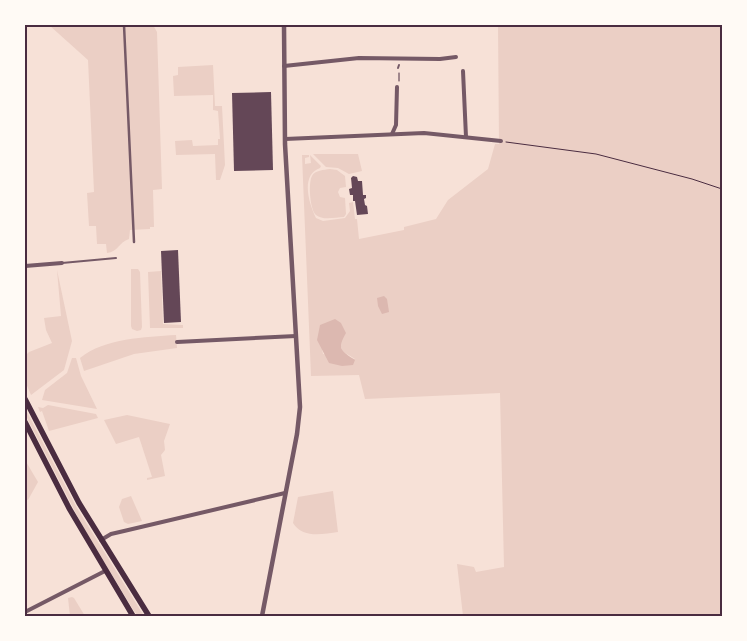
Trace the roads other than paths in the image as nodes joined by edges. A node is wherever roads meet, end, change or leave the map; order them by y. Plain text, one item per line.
1 (124, 25) edge
2 (284, 25) edge
3 (456, 57) dead end
4 (398, 59) junction
5 (284, 66) junction
6 (398, 66) road end
7 (463, 71) dead end
8 (397, 87) road end
9 (392, 134) junction
10 (466, 137) junction
11 (285, 139) junction
12 (501, 141) road end
13 (134, 242) dead end
14 (116, 258) dead end
15 (62, 263) joint
16 (25, 266) edge
17 (296, 336) junction
18 (177, 342) dead end
19 (25, 399) edge
20 (25, 422) edge
21 (286, 493) junction
22 (101, 540) junction
23 (105, 572) junction
24 (25, 612) edge
25 (133, 616) edge
26 (149, 616) edge
27 (262, 616) edge

1 - 13 street
2 - 5 street
3 - 4 street
4 - 5 street
4 - 6 street
5 - 11 street
7 - 10 street
8 - 9 street
9 - 10 street
9 - 11 street
10 - 12 street
11 - 17 street
14 - 15 lane
15 - 16 street
17 - 18 street
17 - 21 street
19 - 22 main road
20 - 23 main road
21 - 22 street
21 - 27 street
22 - 26 main road
23 - 24 street
23 - 25 main road

